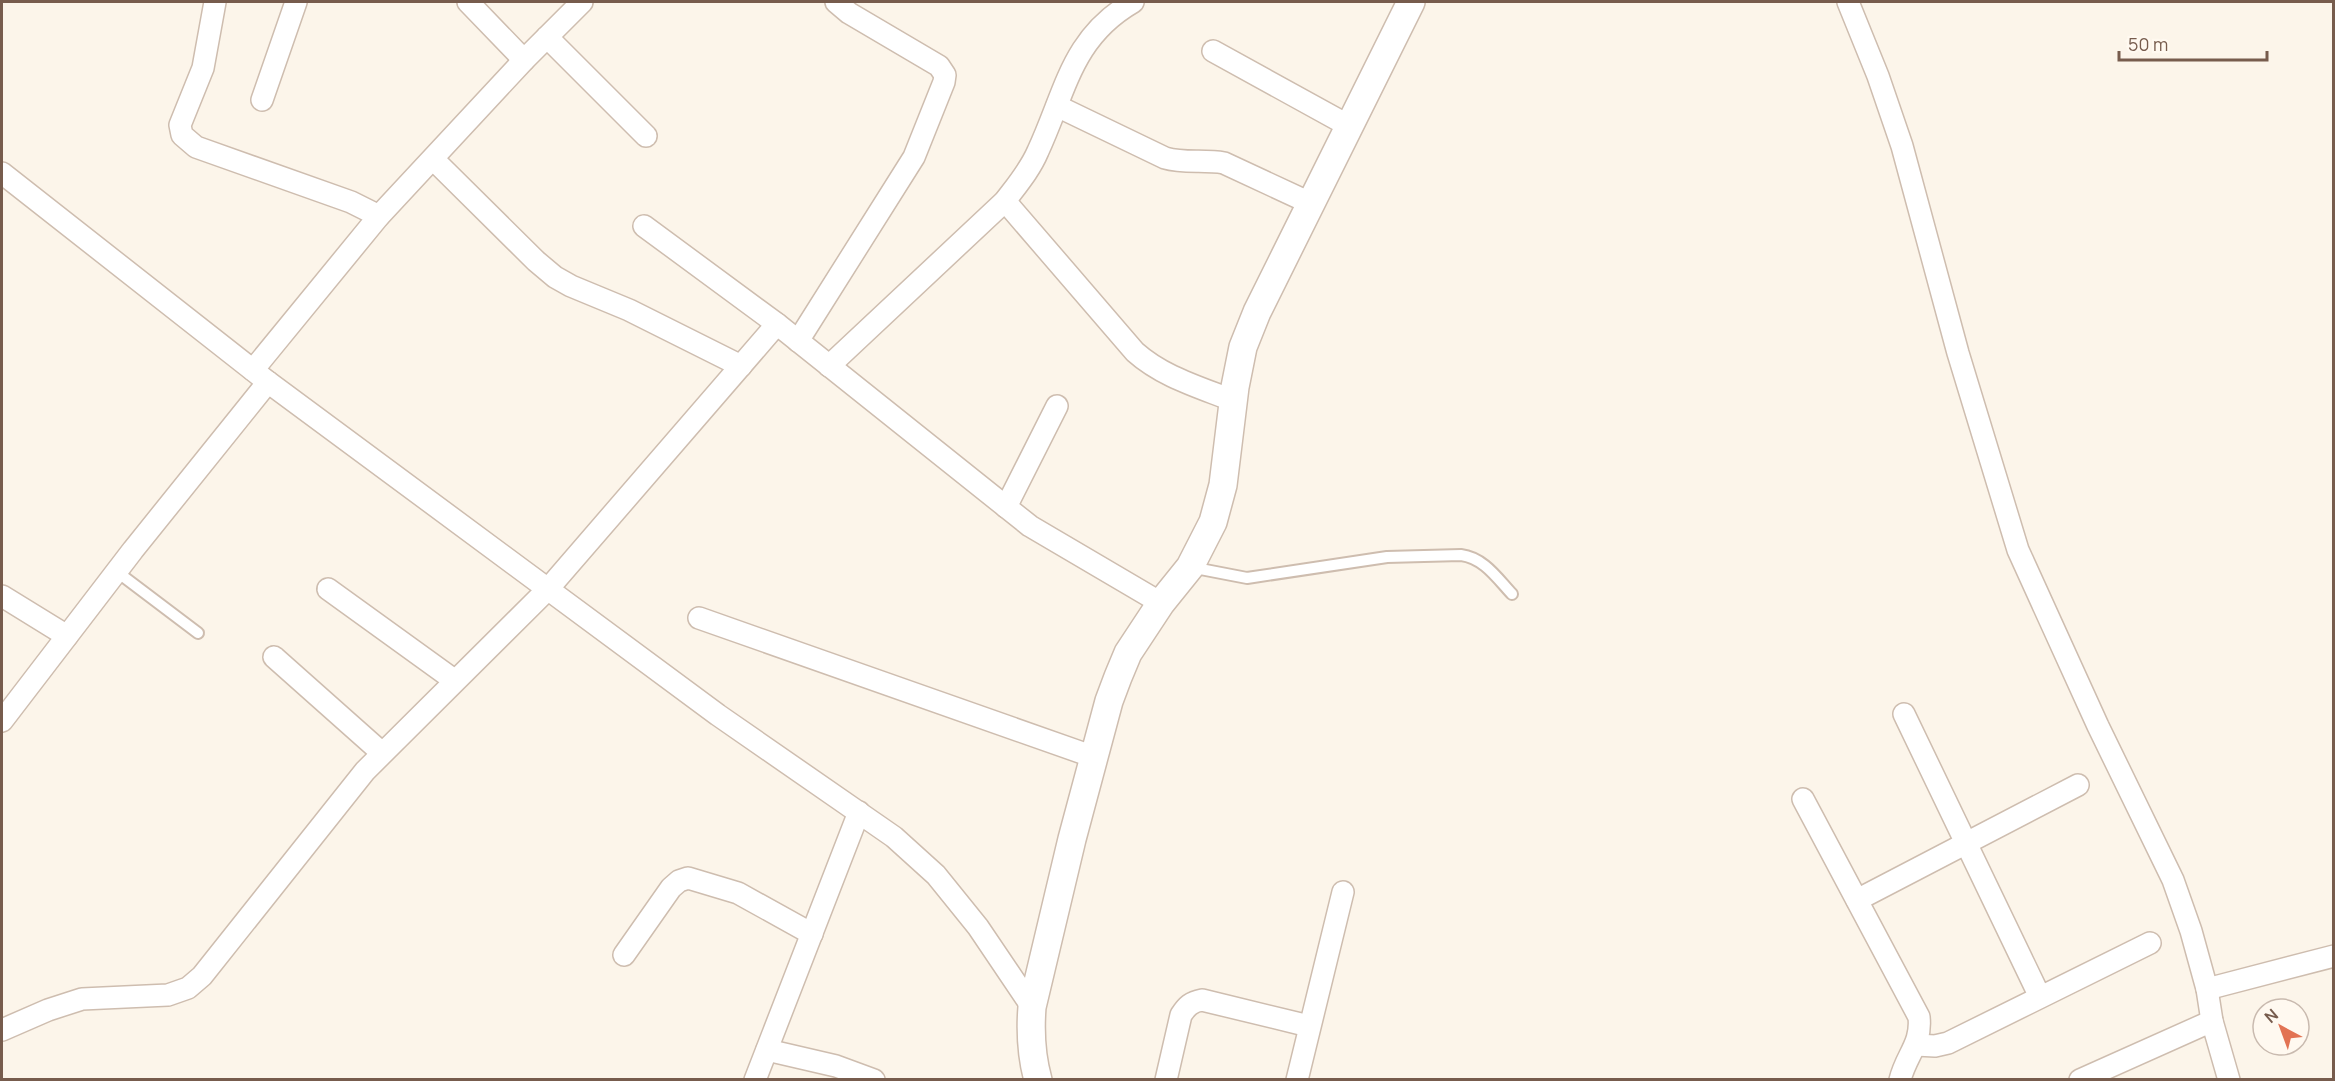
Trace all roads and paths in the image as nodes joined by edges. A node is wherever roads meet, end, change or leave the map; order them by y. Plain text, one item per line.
1 (215, 2) edge
2 (296, 2) edge
3 (468, 2) edge
4 (836, 2) edge
5 (1133, 2) edge
6 (1411, 2) edge
7 (1848, 2) edge
8 (571, 5) edge
9 (547, 38) junction
10 (1213, 51) dead end
11 (524, 60) junction
12 (262, 100) dead end
13 (1057, 106) junction
14 (1351, 127) junction
15 (646, 135) dead end
16 (433, 159) junction
17 (2, 173) edge
18 (1005, 201) junction
19 (1310, 203) junction
20 (379, 216) junction
21 (644, 226) dead end
22 (777, 324) junction
23 (798, 341) junction
24 (741, 366) junction
25 (829, 366) junction
26 (261, 376) junction
27 (1234, 400) junction
28 (1058, 406) dead end
29 (1006, 507) junction
30 (1190, 567) junction
31 (116, 571) junction
32 (328, 589) dead end
33 (548, 589) junction
34 (1512, 594) dead end
35 (2, 596) edge
36 (1161, 603) junction
37 (699, 618) dead end
38 (198, 633) dead end
39 (67, 636) junction
40 (274, 657) dead end
41 (454, 681) junction
42 (1904, 714) dead end
43 (2, 721) edge
44 (382, 753) junction
45 (1094, 757) junction
46 (2078, 785) dead end
47 (1803, 799) dead end
48 (859, 812) junction
49 (1966, 843) junction
50 (1343, 892) dead end
51 (1857, 900) junction
52 (812, 934) junction
53 (2150, 943) dead end
54 (624, 955) dead end
55 (2334, 956) edge
56 (2206, 989) junction
57 (2040, 997) junction
58 (1032, 1007) junction
59 (2212, 1021) junction
60 (1309, 1026) junction
61 (2, 1030) edge
62 (1916, 1045) junction
63 (767, 1050) junction
64 (755, 1080) edge
65 (874, 1080) edge
66 (1038, 1080) edge
67 (1166, 1080) edge
68 (1297, 1080) edge
69 (1900, 1080) edge
70 (2080, 1080) edge
71 (2229, 1080) edge

1 - 20 street
2 - 12 street
3 - 11 street
4 - 23 street
5 - 13 street
6 - 14 street
7 - 56 street
8 - 9 street
9 - 11 street
9 - 15 street
10 - 14 street
11 - 16 street
13 - 18 street
13 - 19 street
14 - 19 street
16 - 20 street
16 - 24 street
17 - 26 street
18 - 25 street
18 - 27 street
19 - 27 street
20 - 26 street
21 - 22 street
22 - 23 street
22 - 24 street
23 - 25 street
24 - 33 street
25 - 29 street
26 - 31 street
26 - 33 street
27 - 30 street
28 - 29 street
29 - 36 street
30 - 34 lane
30 - 36 street
31 - 38 lane
31 - 39 street
32 - 41 street
33 - 41 street
33 - 48 street
35 - 39 street
36 - 45 street
37 - 45 street
39 - 43 street
40 - 44 street
41 - 44 street
42 - 49 street
44 - 61 street
45 - 58 street
46 - 49 street
47 - 51 street
48 - 52 street
48 - 58 street
49 - 51 street
49 - 57 street
50 - 60 street
51 - 62 street
52 - 54 street
52 - 63 street
53 - 57 street
55 - 56 street
56 - 59 street
57 - 62 street
58 - 66 street
59 - 70 street
59 - 71 street
60 - 67 street
60 - 68 street
62 - 69 street
63 - 64 street
63 - 65 street

